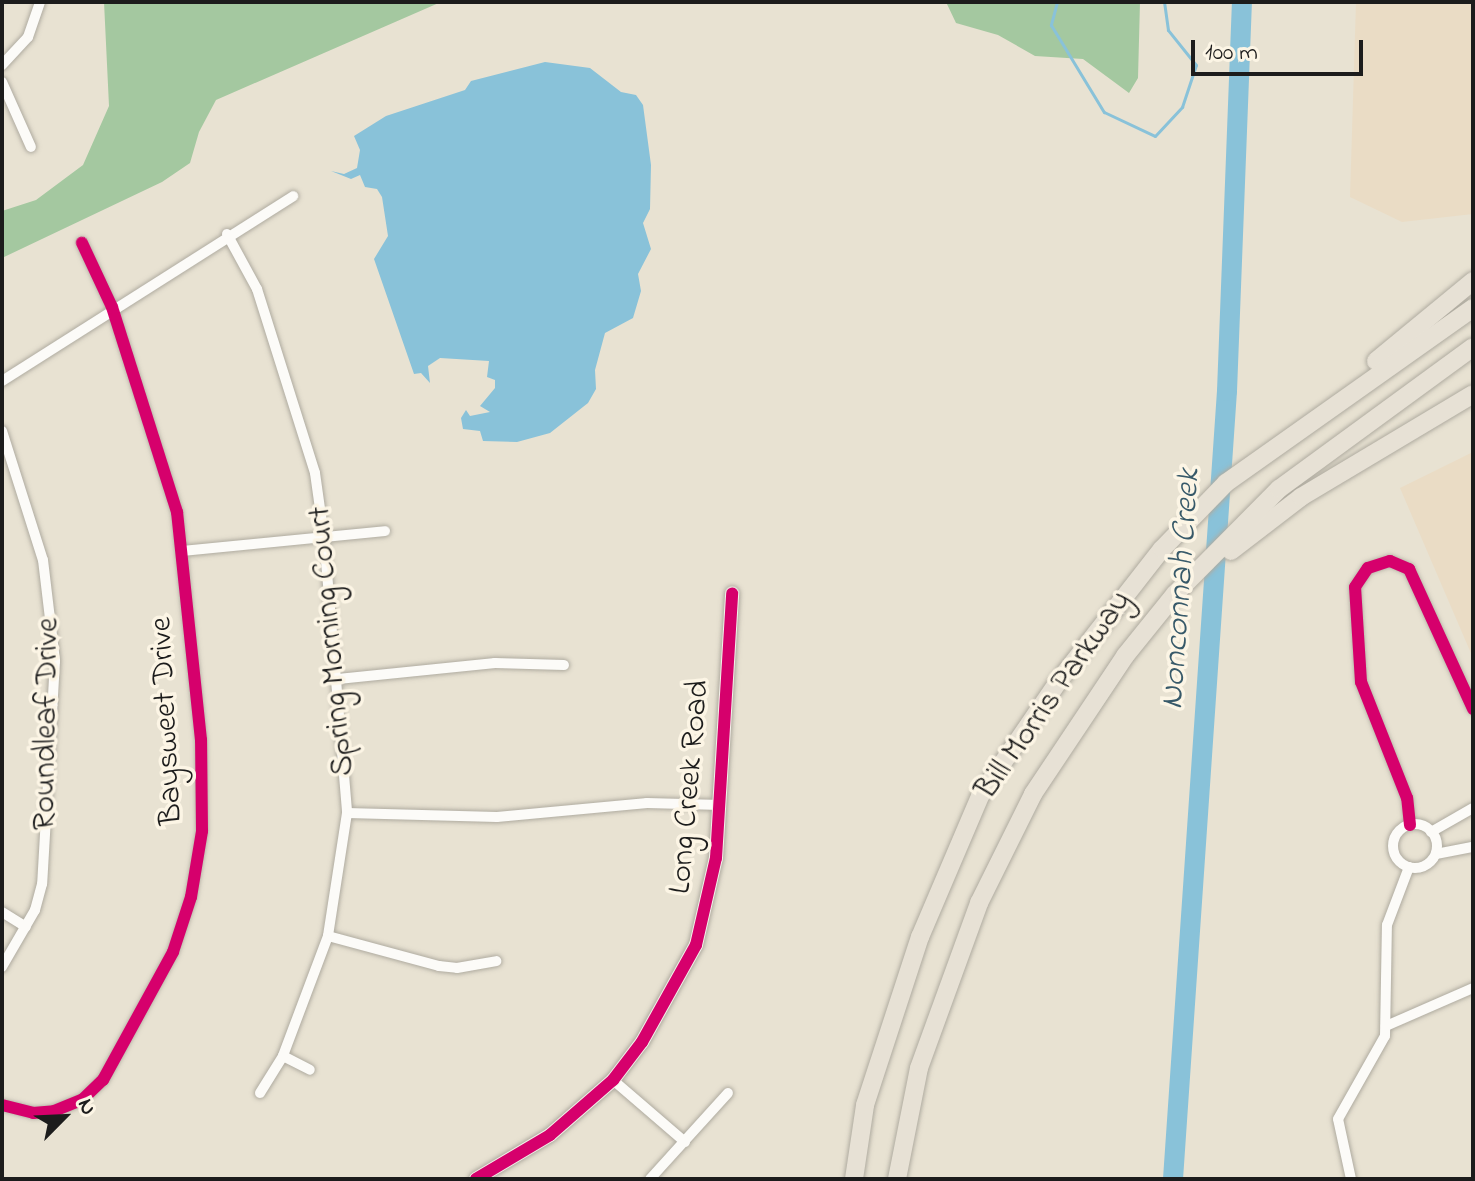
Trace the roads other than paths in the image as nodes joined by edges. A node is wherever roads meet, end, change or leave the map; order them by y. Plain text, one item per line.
1 (40, 2) edge
2 (2, 65) edge
3 (2, 82) edge
4 (31, 147) dead end
5 (293, 196) dead end
6 (227, 234) junction
7 (82, 243) dead end
8 (1473, 281) edge
9 (112, 307) junction
10 (1473, 308) edge
11 (1473, 347) edge
12 (2, 381) edge
13 (1473, 394) edge
14 (2, 431) edge
15 (1295, 431) junction
16 (385, 531) dead end
17 (324, 537) junction
18 (182, 551) junction
19 (732, 593) dead end
20 (1175, 594) junction
21 (564, 665) dead end
22 (338, 679) junction
23 (1473, 709) edge
24 (721, 805) junction
25 (1473, 808) edge
26 (347, 813) junction
27 (1410, 825) junction
28 (1431, 832) junction
29 (1473, 847) edge
30 (1436, 854) junction
31 (1409, 867) junction
32 (2, 912) edge
33 (26, 927) junction
34 (328, 936) junction
35 (496, 961) dead end
36 (2, 967) edge
37 (1473, 988) edge
38 (1386, 1026) junction
39 (283, 1056) junction
40 (310, 1070) dead end
41 (613, 1080) junction
42 (260, 1093) dead end
43 (728, 1093) dead end
44 (2, 1105) edge
45 (685, 1142) junction
46 (476, 1179) edge
47 (650, 1179) edge
48 (854, 1179) edge
49 (897, 1179) edge
50 (1351, 1179) edge

1 - 2 street
3 - 4 street
5 - 6 street
6 - 9 street
6 - 17 street, Spring Morning Court
7 - 9 street, Baysweet Drive
8 - 15 highway
9 - 12 street
9 - 18 street, Baysweet Drive
10 - 15 highway, Bill Morris Parkway
11 - 20 highway, Bill Morris Parkway
13 - 20 highway
14 - 33 street, Roundleaf Drive
15 - 48 highway, Bill Morris Parkway
16 - 17 street
17 - 18 street
17 - 22 street, Spring Morning Court
18 - 44 street, Baysweet Drive
19 - 24 street, Long Creek Road
20 - 49 highway, Bill Morris Parkway
21 - 22 street
22 - 26 street, Spring Morning Court
23 - 27 street
24 - 26 street
24 - 41 street, Long Creek Road
25 - 28 street
26 - 34 street, Spring Morning Court
27 - 28 street
27 - 31 street
28 - 30 street
29 - 30 street
30 - 31 street
31 - 38 street
32 - 33 street
33 - 36 street, Roundleaf Drive
34 - 35 street
34 - 39 street, Spring Morning Court
37 - 38 street
38 - 50 street
39 - 40 street
39 - 42 street, Spring Morning Court
41 - 45 street
41 - 46 street, Long Creek Road
43 - 45 street
45 - 47 street

